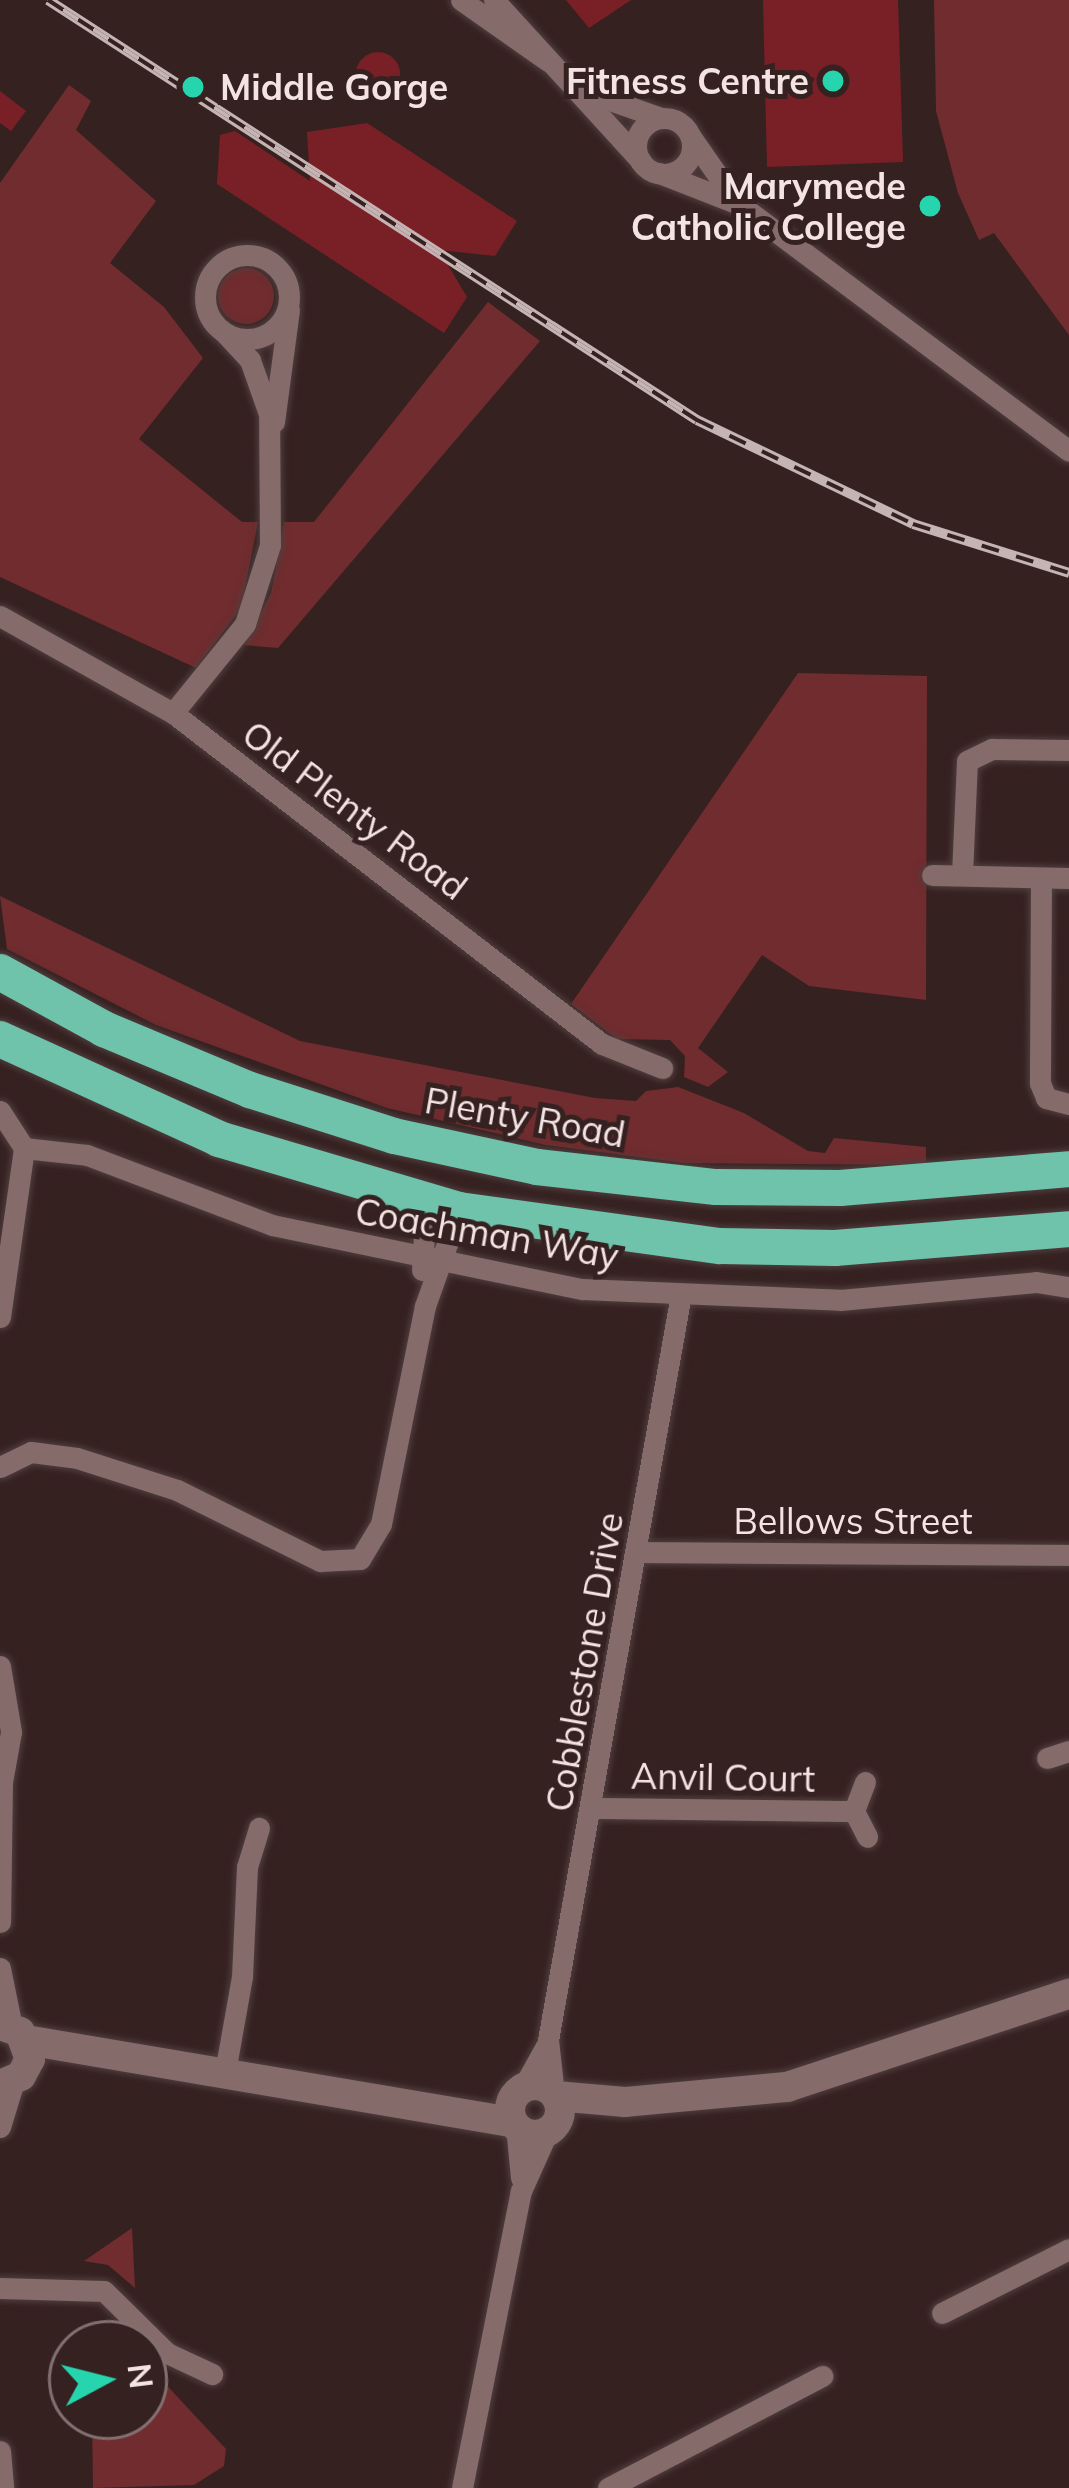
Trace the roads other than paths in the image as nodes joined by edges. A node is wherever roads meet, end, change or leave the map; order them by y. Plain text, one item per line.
1 (460, 0) edge
2 (480, 0) edge
3 (494, 0) edge
4 (552, 63) junction
5 (584, 91) junction
6 (661, 118) junction
7 (690, 137) junction
8 (650, 167) junction
9 (739, 204) junction
10 (290, 302) junction
11 (224, 332) junction
12 (271, 434) junction
13 (1069, 451) edge
14 (0, 616) edge
15 (173, 713) junction
16 (1069, 751) edge
17 (932, 874) dead end
18 (962, 875) junction
19 (1041, 878) junction
20 (1069, 878) edge
21 (0, 972) edge
22 (0, 1039) edge
23 (662, 1068) dead end
24 (1069, 1104) edge
25 (0, 1112) edge
26 (24, 1148) junction
27 (1069, 1169) edge
28 (442, 1206) junction
29 (1069, 1229) edge
30 (432, 1260) junction
31 (1069, 1287) edge
32 (681, 1294) junction
33 (0, 1317) edge
34 (0, 1436) edge
35 (5, 1462) edge
36 (638, 1552) junction
37 (1069, 1555) edge
38 (0, 1672) edge
39 (1, 1777) edge
40 (865, 1782) dead end
41 (591, 1808) junction
42 (854, 1811) junction
43 (259, 1828) dead end
44 (867, 1838) dead end
45 (0, 1922) edge
46 (0, 1968) edge
47 (1069, 1994) edge
48 (548, 2040) junction
49 (13, 2055) edge
50 (225, 2072) junction
51 (555, 2095) junction
52 (626, 2102) junction
53 (518, 2107) junction
54 (0, 2127) edge
55 (549, 2130) junction
56 (521, 2191) junction
57 (1069, 2248) edge
58 (0, 2288) edge
59 (942, 2312) dead end
60 (212, 2374) dead end
61 (822, 2376) dead end
62 (0, 2451) edge
63 (3, 2488) edge
64 (462, 2488) edge
65 (608, 2488) edge

1 - 4 street
2 - 4 street
3 - 4 street
4 - 5 street
5 - 6 street
5 - 8 street
6 - 7 street
6 - 8 street
7 - 8 street
7 - 9 street
8 - 9 street
9 - 13 street
10 - 11 street
10 - 11 street
10 - 12 street
11 - 12 street
12 - 15 street
14 - 15 street, Old Plenty Road
15 - 23 street, Old Plenty Road
16 - 18 street
17 - 18 street
18 - 19 street
19 - 20 street
19 - 24 street
21 - 27 highway, Plenty Road
22 - 28 highway
25 - 26 street
26 - 30 street, Coachman Way
26 - 33 street
28 - 29 highway
28 - 30 street
28 - 30 street
30 - 32 street, Coachman Way
30 - 35 street
31 - 32 street, Coachman Way
32 - 36 street, Cobblestone Drive
34 - 35 street
36 - 37 street, Bellows Street
36 - 41 street, Cobblestone Drive
38 - 39 street
39 - 45 street
40 - 42 street, Anvil Court
41 - 42 street, Anvil Court
41 - 48 street, Cobblestone Drive
42 - 44 street, Anvil Court
43 - 50 street
46 - 49 street
47 - 52 street
48 - 51 street, Cobblestone Drive
48 - 53 street, Cobblestone Drive
49 - 50 street
49 - 54 street
50 - 53 street
51 - 52 street
51 - 53 street
51 - 55 street
52 - 55 street
53 - 55 street
53 - 56 street
55 - 56 street
56 - 64 street
57 - 59 street
58 - 60 street
61 - 65 street
62 - 63 street

